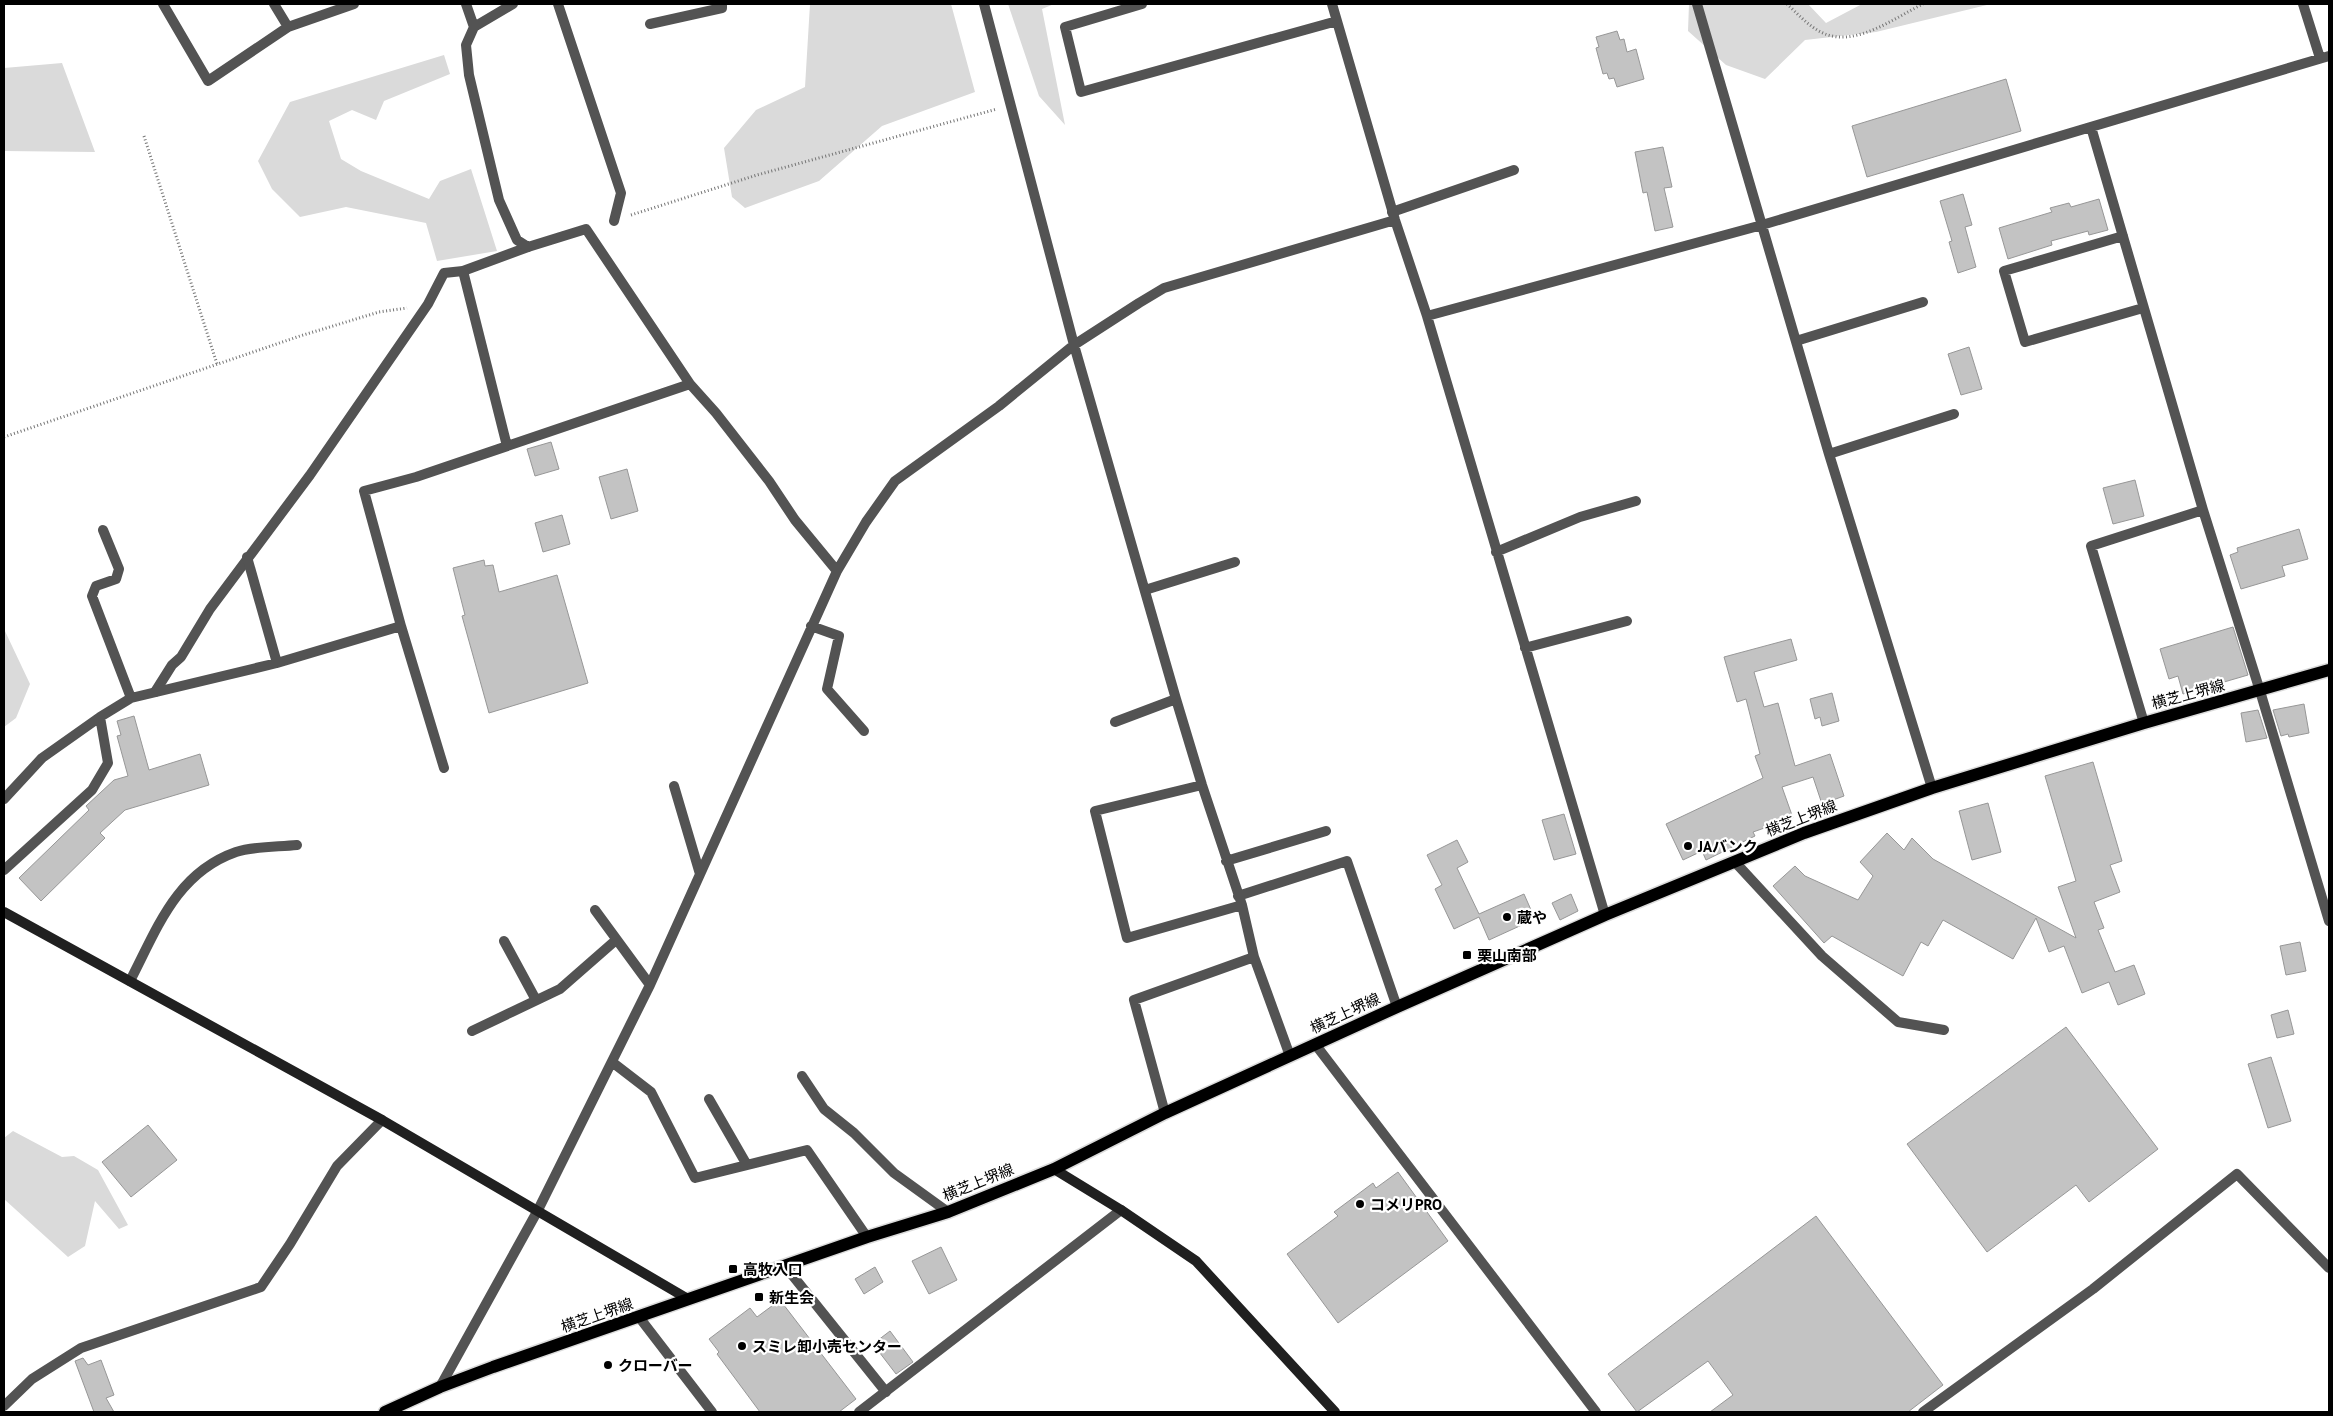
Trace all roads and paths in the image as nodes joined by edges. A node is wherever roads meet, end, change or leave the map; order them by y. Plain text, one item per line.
1 (163, 4) edge
2 (274, 4) edge
3 (354, 4) edge
4 (466, 4) edge
5 (512, 4) edge
6 (558, 4) edge
7 (722, 4) edge
8 (984, 4) edge
9 (1142, 4) edge
10 (1332, 4) edge
11 (1697, 4) edge
12 (1787, 4) edge
13 (1923, 4) edge
14 (2303, 4) edge
15 (1337, 21) junction
16 (650, 24) dead end
17 (288, 27) junction
18 (474, 27) junction
19 (2325, 57) edge
20 (1012, 105) junction
21 (2091, 127) junction
22 (144, 136) dead end
23 (1514, 170) dead end
24 (1394, 216) junction
25 (614, 221) joint
26 (1762, 225) junction
27 (2123, 236) junction
28 (528, 247) junction
29 (463, 271) junction
30 (1923, 302) dead end
31 (428, 304) junction
32 (2143, 308) junction
33 (1427, 316) junction
34 (1796, 341) junction
35 (1074, 345) junction
36 (217, 364) junction
37 (690, 384) junction
38 (1954, 414) dead end
39 (4, 437) edge
40 (507, 446) junction
41 (1829, 454) junction
42 (1636, 501) dead end
43 (2203, 510) junction
44 (103, 530) dead end
45 (1496, 552) junction
46 (247, 557) junction
47 (1235, 562) dead end
48 (837, 571) junction
49 (1145, 590) junction
50 (1627, 621) dead end
51 (401, 626) junction
52 (811, 626) junction
53 (1525, 648) junction
54 (277, 663) junction
55 (2329, 670) edge
56 (2260, 691) junction
57 (155, 692) junction
58 (131, 698) junction
59 (1176, 698) junction
60 (100, 717) junction
61 (1115, 722) dead end
62 (2144, 723) junction
63 (864, 732) dead end
64 (444, 768) dead end
65 (674, 786) dead end
66 (1202, 786) junction
67 (1932, 788) junction
68 (4, 799) edge
69 (1326, 831) dead end
70 (297, 845) dead end
71 (1226, 861) junction
72 (1735, 862) junction
73 (4, 870) edge
74 (700, 874) junction
75 (1240, 901) junction
76 (595, 910) dead end
77 (4, 912) edge
78 (1605, 916) junction
79 (2329, 921) edge
80 (616, 940) junction
81 (504, 942) dead end
82 (1254, 957) junction
83 (130, 982) junction
84 (650, 985) junction
85 (536, 1000) junction
86 (1397, 1007) junction
87 (1944, 1030) dead end
88 (472, 1031) dead end
89 (1315, 1044) junction
90 (1290, 1056) junction
91 (612, 1062) junction
92 (802, 1076) dead end
93 (709, 1099) dead end
94 (1165, 1113) junction
95 (382, 1120) junction
96 (747, 1165) junction
97 (1054, 1170) junction
98 (538, 1210) junction
99 (1121, 1210) junction
100 (948, 1212) junction
101 (867, 1237) junction
102 (785, 1266) junction
103 (2329, 1268) edge
104 (688, 1299) junction
105 (639, 1317) junction
106 (440, 1387) junction
107 (886, 1392) junction
108 (4, 1406) edge
109 (385, 1412) edge
110 (712, 1412) edge
111 (859, 1412) edge
112 (1335, 1412) edge
113 (1596, 1412) edge
114 (1923, 1412) edge

1 - 17 street
2 - 17 street
3 - 17 street
4 - 18 street
5 - 18 street
6 - 25 street
7 - 16 street
8 - 20 street
9 - 15 street
10 - 15 street
11 - 26 street
12 - 13 path
14 - 19 street
15 - 24 street
18 - 28 street
19 - 21 street
20 - 25 path
20 - 35 street
21 - 26 street
21 - 27 street
22 - 36 path
23 - 24 street
24 - 33 street
24 - 35 street
26 - 33 street
26 - 34 street
27 - 32 street
27 - 32 street
28 - 29 street
28 - 37 street
29 - 31 street
29 - 40 street
30 - 34 street
31 - 36 path
31 - 46 street
32 - 43 street
33 - 45 street
34 - 41 street
35 - 48 street
35 - 49 street
36 - 39 path
37 - 40 street
37 - 48 street
38 - 41 street
40 - 51 street
41 - 67 street
42 - 45 street
43 - 56 street
43 - 62 street
44 - 58 street
45 - 53 street
46 - 54 street
46 - 57 street
47 - 49 street
48 - 52 street
49 - 59 street
50 - 53 street
51 - 54 street
51 - 64 street
52 - 63 street
52 - 74 street
53 - 78 street
54 - 57 street
55 - 56 main road, 横芝上堺線
56 - 62 main road, 横芝上堺線
56 - 79 street
57 - 58 street
58 - 60 street
59 - 61 street
59 - 66 street
60 - 68 street
60 - 73 street
62 - 67 main road, 横芝上堺線
65 - 74 street
66 - 71 street
66 - 75 street
67 - 72 main road, 横芝上堺線
69 - 71 street
70 - 83 street
71 - 75 street
72 - 78 main road, 横芝上堺線
72 - 87 street
74 - 84 street
75 - 82 street
75 - 86 street
76 - 80 street
77 - 83 street
78 - 86 main road, 横芝上堺線
80 - 84 street
80 - 85 street
81 - 85 street
82 - 90 street
82 - 94 street
83 - 95 street
84 - 91 street
85 - 88 street
86 - 89 main road, 横芝上堺線
89 - 90 main road, 横芝上堺線
89 - 113 street
90 - 94 main road, 横芝上堺線
91 - 96 street
91 - 98 street
92 - 100 street
93 - 96 street
94 - 97 main road, 横芝上堺線
95 - 98 street
95 - 108 street
96 - 101 street
97 - 99 street
97 - 100 main road, 横芝上堺線
98 - 104 street
98 - 106 street
99 - 107 street
99 - 112 street
100 - 101 main road, 横芝上堺線
101 - 102 main road, 横芝上堺線
102 - 104 main road, 横芝上堺線
102 - 107 street
103 - 114 street
104 - 105 main road, 横芝上堺線
105 - 106 main road, 横芝上堺線
105 - 110 street
106 - 109 main road, 横芝上堺線
107 - 111 street

